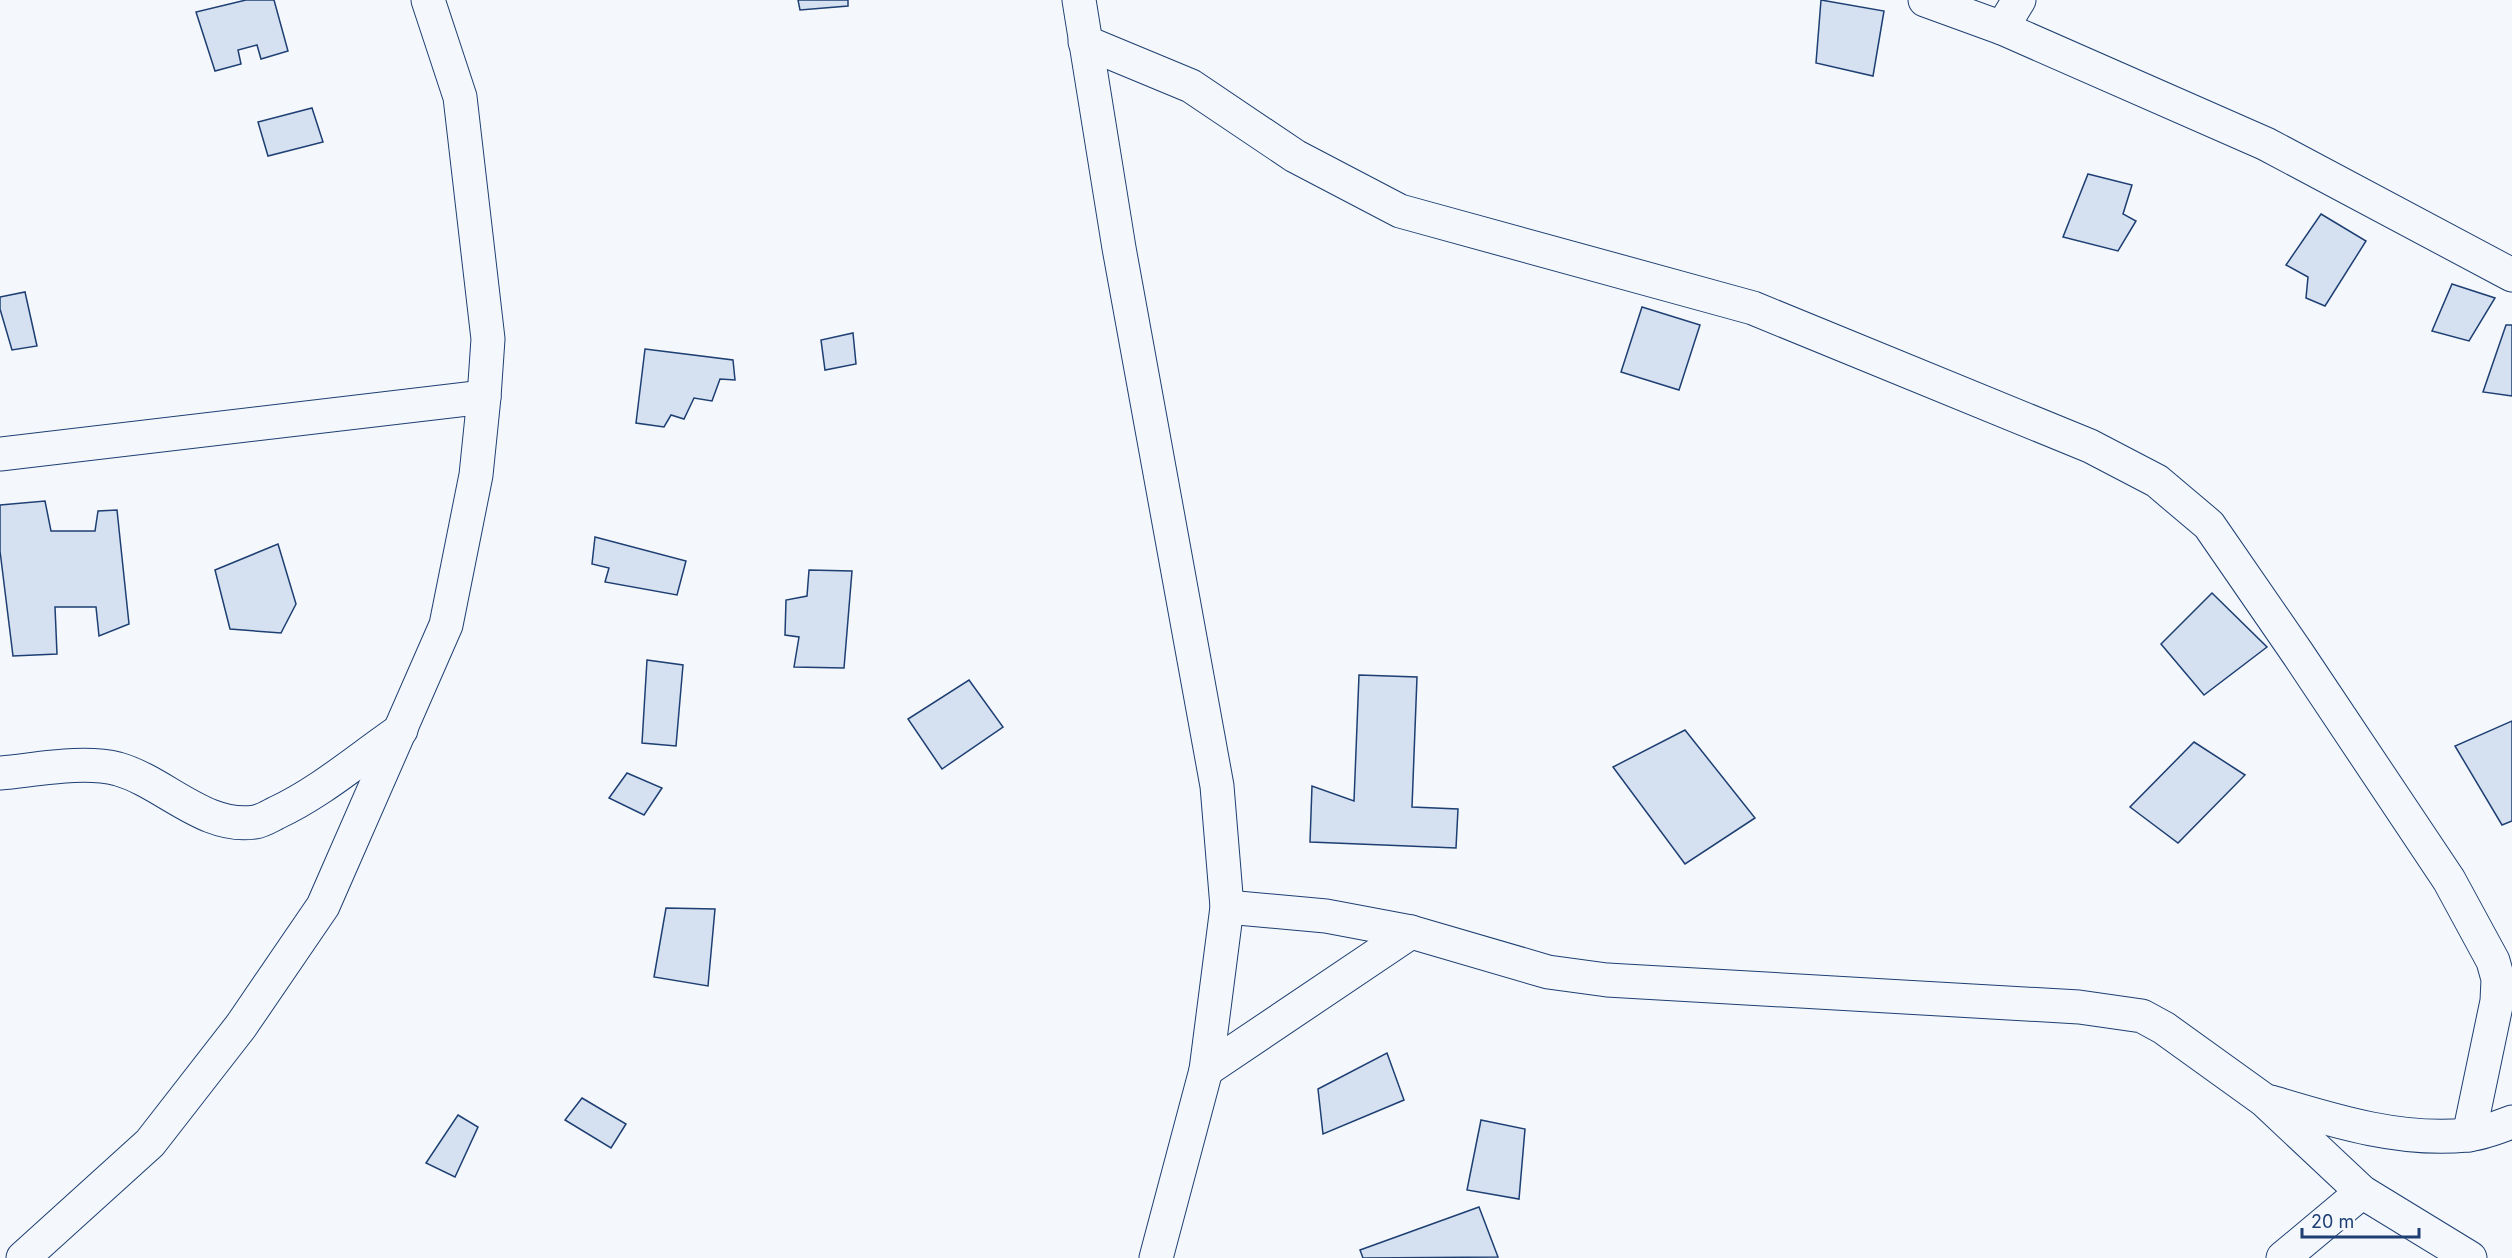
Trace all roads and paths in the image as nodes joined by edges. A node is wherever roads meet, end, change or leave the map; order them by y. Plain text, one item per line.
1 (428, 0) edge
2 (1078, 0) edge
3 (1925, 0) edge
4 (2019, 0) edge
5 (2002, 28) junction
6 (1085, 42) junction
7 (2512, 275) edge
8 (484, 397) junction
9 (0, 454) edge
10 (400, 730) junction
11 (0, 773) edge
12 (1227, 907) junction
13 (1411, 932) junction
14 (1206, 1070) junction
15 (2264, 1100) junction
16 (2512, 1122) edge
17 (2469, 1135) junction
18 (2362, 1192) junction
19 (23, 1258) edge
20 (1156, 1258) edge
21 (2283, 1258) edge
22 (2470, 1258) edge

1 - 8 street
2 - 6 street
3 - 5 street
4 - 5 street
5 - 7 street
6 - 12 street
6 - 17 street
8 - 9 street
8 - 10 street
10 - 11 street
10 - 19 street
12 - 13 street
12 - 14 street
13 - 14 street
13 - 15 street
14 - 20 street
15 - 17 street
15 - 18 street
16 - 17 street
18 - 21 street
18 - 22 street

